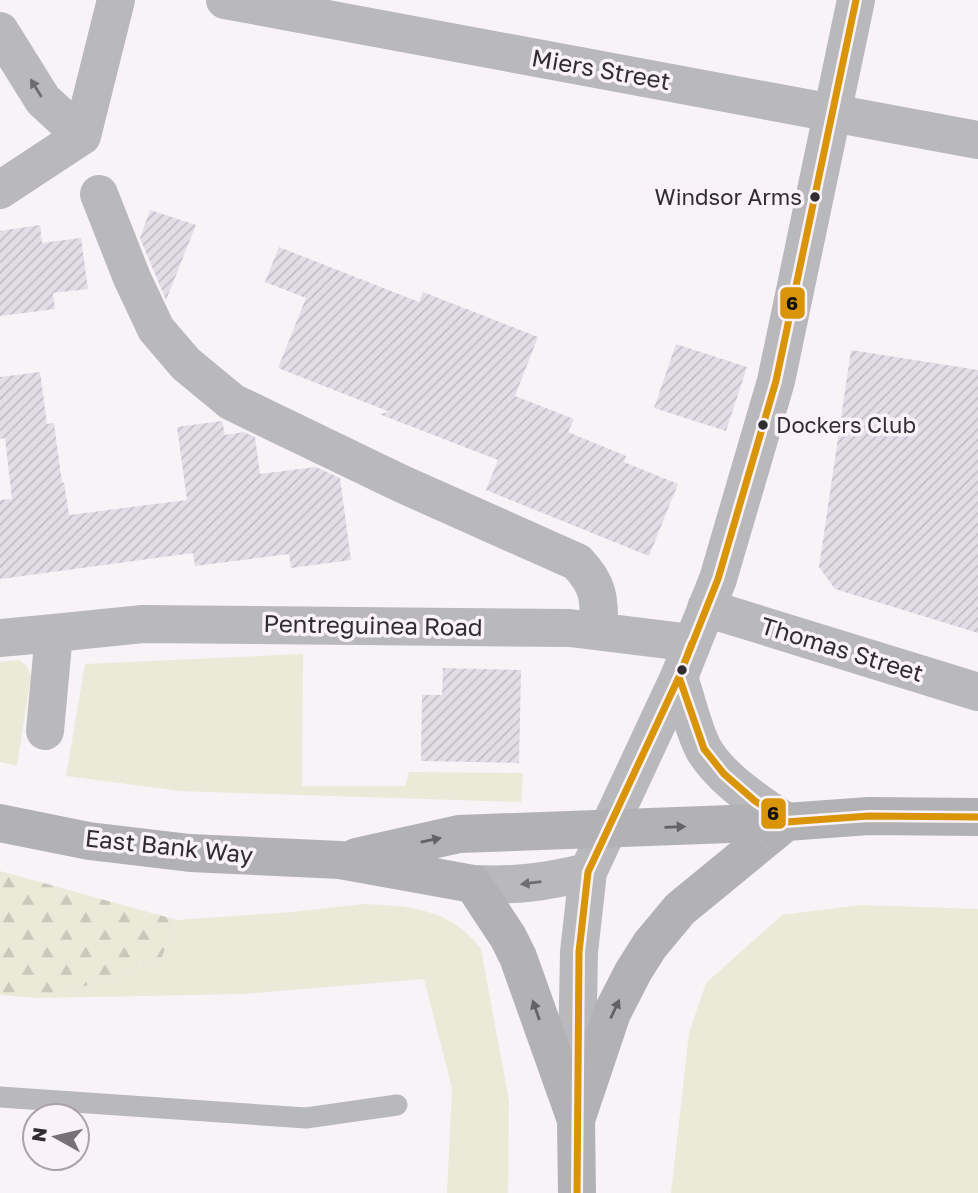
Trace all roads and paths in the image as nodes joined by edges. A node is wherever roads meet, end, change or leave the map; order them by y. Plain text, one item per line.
1 (116, 0) edge
2 (225, 0) edge
3 (856, 0) edge
4 (0, 30) edge
5 (834, 113) junction
6 (82, 136) junction
7 (978, 139) edge
8 (0, 190) edge
9 (99, 194) dead end
10 (706, 608) junction
11 (599, 631) junction
12 (54, 633) junction
13 (0, 638) edge
14 (685, 660) junction
15 (978, 692) edge
16 (45, 731) dead end
17 (978, 817) edge
18 (786, 822) junction
19 (0, 823) edge
20 (606, 829) junction
21 (340, 860) junction
22 (588, 872) junction
23 (473, 884) junction
24 (0, 1097) edge
25 (397, 1105) dead end
26 (576, 1120) junction
27 (577, 1193) edge

1 - 6 street
2 - 5 street, Miers Street
3 - 5 street
6 -> 4 street
5 - 7 street, Miers Street
5 - 10 street
6 - 8 street
9 - 11 street
10 - 14 street
10 - 15 street, Thomas Street
11 - 12 street, Pentreguinea Road
11 - 14 street, Pentreguinea Road
12 - 13 street, Pentreguinea Road
12 - 16 street
14 - 18 street
14 - 20 street
17 - 18 main road, East Bank Way
20 -> 18 main road, East Bank Way
26 -> 18 main road
19 - 21 main road, East Bank Way
21 -> 20 main road, East Bank Way
20 - 22 street
21 - 23 main road, East Bank Way
22 -> 23 street
22 - 26 street
26 -> 23 main road
24 - 25 lane
26 - 27 main road

